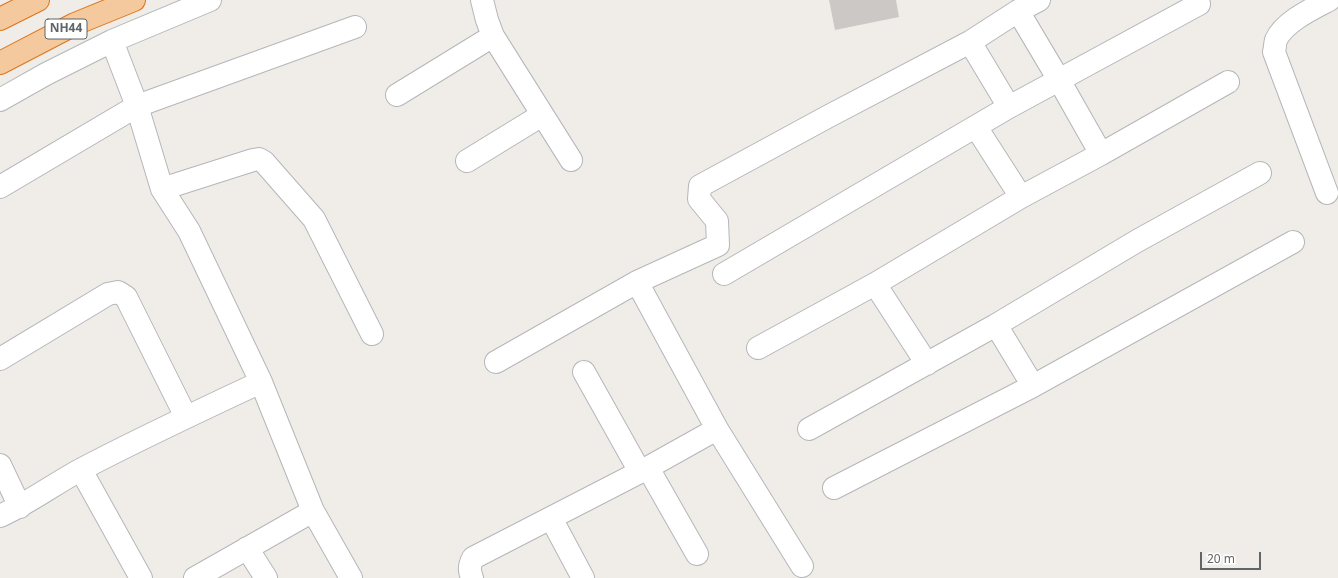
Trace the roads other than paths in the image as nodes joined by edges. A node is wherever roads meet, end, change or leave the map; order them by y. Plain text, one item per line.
1 (38, 0) edge
2 (134, 0) edge
3 (210, 0) edge
4 (482, 0) edge
5 (1039, 0) edge
6 (1329, 0) edge
7 (1199, 4) dead end
8 (1018, 11) junction
9 (0, 19) edge
10 (355, 28) dead end
11 (493, 36) junction
12 (112, 41) junction
13 (970, 42) junction
14 (0, 63) edge
15 (1060, 80) junction
16 (1228, 82) dead end
17 (397, 95) dead end
18 (0, 100) edge
19 (137, 106) junction
20 (1009, 108) junction
21 (542, 115) junction
22 (976, 127) junction
23 (1101, 154) junction
24 (570, 160) dead end
25 (467, 161) dead end
26 (1260, 173) dead end
27 (0, 187) edge
28 (162, 189) junction
29 (1327, 193) dead end
30 (1021, 197) junction
31 (1293, 242) dead end
32 (724, 274) dead end
33 (637, 282) junction
34 (875, 284) junction
35 (996, 325) junction
36 (372, 334) dead end
37 (758, 348) dead end
38 (0, 359) edge
39 (496, 362) dead end
40 (926, 364) junction
41 (584, 372) dead end
42 (261, 382) junction
43 (1033, 386) junction
44 (186, 417) junction
45 (717, 429) junction
46 (809, 429) dead end
47 (0, 465) edge
48 (81, 470) junction
49 (644, 470) junction
50 (834, 488) dead end
51 (20, 507) junction
52 (313, 511) junction
53 (0, 516) edge
54 (551, 518) junction
55 (247, 548) junction
56 (697, 554) dead end
57 (802, 566) dead end
58 (141, 578) edge
59 (195, 578) edge
60 (266, 578) edge
61 (351, 578) edge
62 (472, 578) edge
63 (583, 578) edge

1 - 9 highway
2 - 14 highway, NH44
3 - 12 street
4 - 11 street
5 - 8 street
6 - 29 street
7 - 15 street
8 - 13 street
8 - 15 street
10 - 19 street
11 - 17 street
11 - 21 street
12 - 18 street
12 - 19 street
13 - 20 street
13 - 33 street
15 - 20 street
15 - 23 street
16 - 23 street
19 - 27 street
19 - 28 street
20 - 22 street
21 - 24 street
21 - 25 street
22 - 30 street
22 - 32 street
23 - 30 street
26 - 35 street
28 - 36 street
28 - 42 street
30 - 34 street
31 - 43 street
33 - 39 street
33 - 45 street
34 - 37 street
34 - 40 street
35 - 40 street
35 - 43 street
38 - 44 street
40 - 46 street
41 - 49 street
42 - 44 street
42 - 52 street
43 - 50 street
44 - 48 street
45 - 49 street
45 - 57 street
47 - 51 street
48 - 51 street
48 - 58 street
49 - 54 street
49 - 56 street
51 - 53 street
52 - 55 street
52 - 61 street
54 - 62 street
54 - 63 street
55 - 59 street
55 - 60 street

